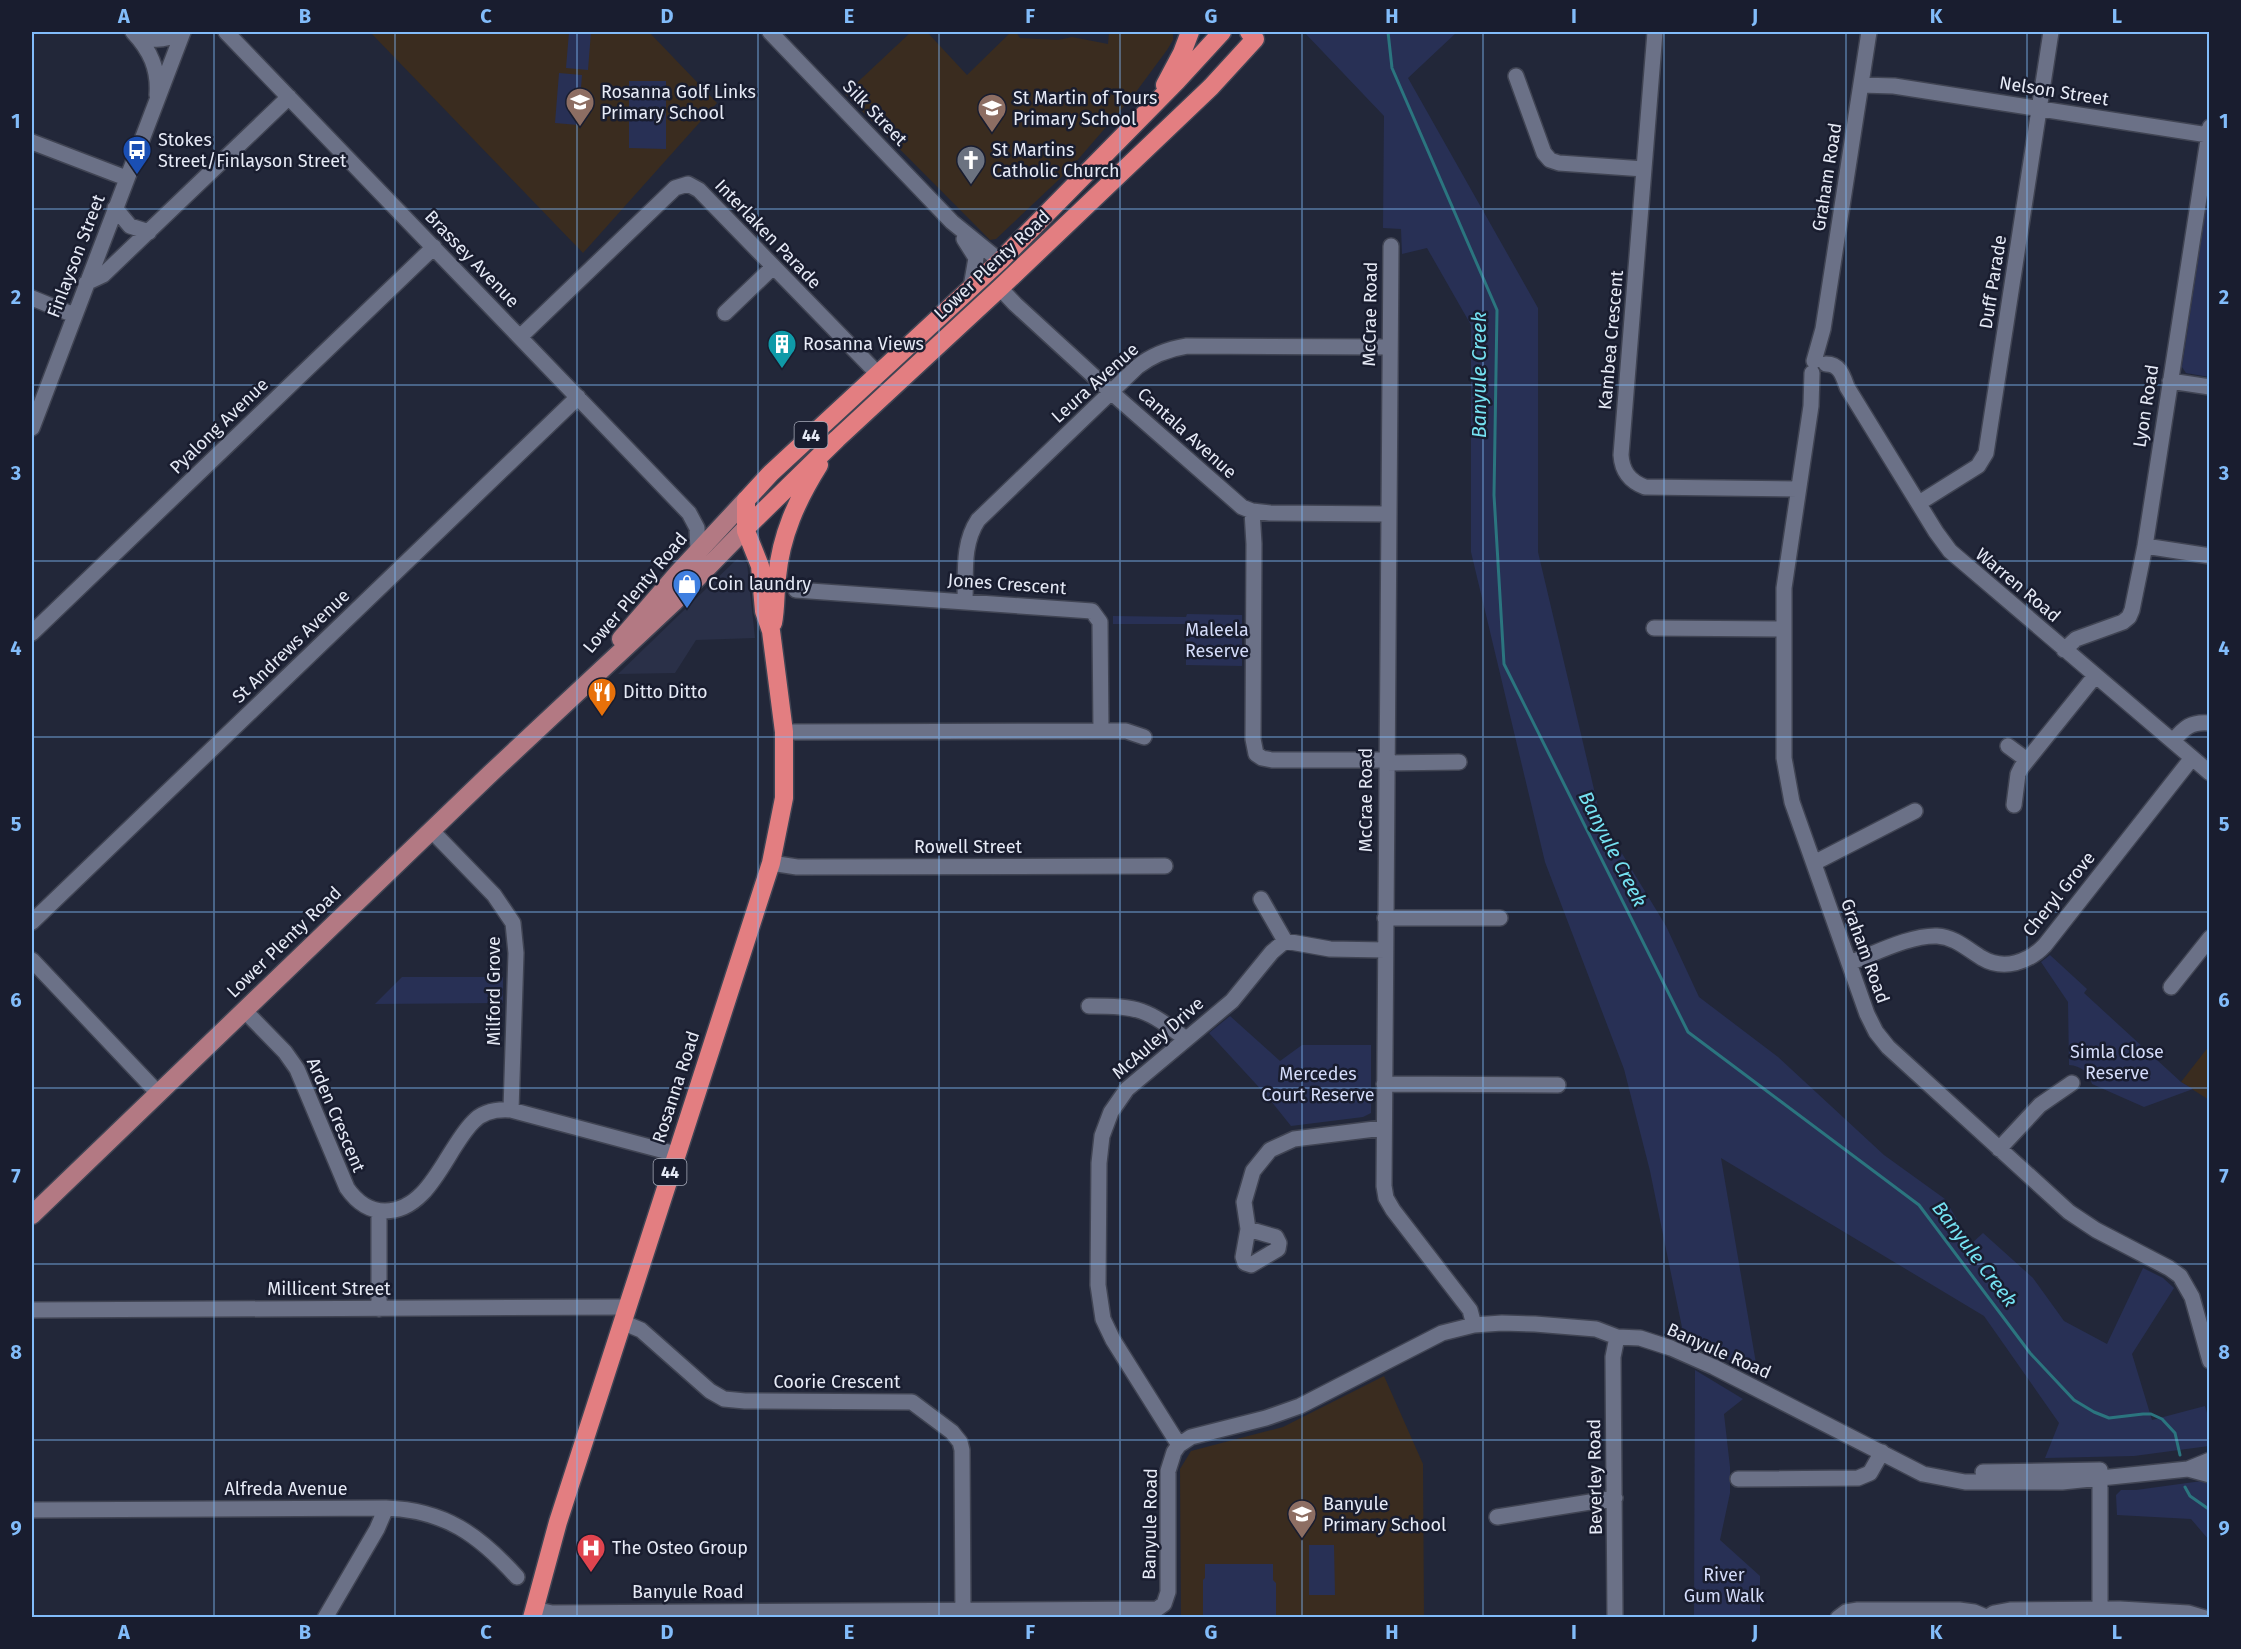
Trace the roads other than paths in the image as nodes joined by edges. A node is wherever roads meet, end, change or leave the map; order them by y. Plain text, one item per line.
1 (133, 32) edge
2 (181, 32) edge
3 (226, 32) edge
4 (770, 32) edge
5 (1190, 32) edge
6 (1222, 32) edge
7 (1233, 32) edge
8 (1654, 32) edge
9 (1866, 32) edge
10 (2051, 32) edge
11 (1253, 37) edge
12 (1198, 59) junction
13 (1231, 65) junction
14 (1516, 76) dead end
15 (1861, 81) junction
16 (289, 97) junction
17 (156, 98) junction
18 (1154, 105) junction
19 (2039, 109) junction
20 (2209, 131) edge
21 (32, 142) edge
22 (1644, 169) junction
23 (126, 178) junction
24 (115, 208) junction
25 (952, 222) junction
26 (149, 232) junction
27 (1391, 246) dead end
28 (434, 247) junction
29 (1000, 261) junction
30 (772, 267) junction
31 (86, 283) junction
32 (971, 287) junction
33 (1000, 288) junction
34 (32, 298) edge
35 (725, 314) dead end
36 (74, 315) junction
37 (520, 337) junction
38 (1388, 347) junction
39 (1820, 368) junction
40 (878, 374) junction
41 (2170, 381) junction
42 (2210, 387) edge
43 (1112, 392) junction
44 (578, 397) junction
45 (32, 428) edge
46 (837, 439) junction
47 (771, 472) junction
48 (797, 477) junction
49 (1798, 489) junction
50 (747, 500) junction
51 (1918, 503) junction
52 (763, 510) junction
53 (1252, 511) junction
54 (689, 513) junction
55 (1387, 514) junction
56 (720, 528) junction
57 (746, 528) junction
58 (783, 543) junction
59 (2145, 546) junction
60 (698, 551) junction
61 (2210, 556) edge
62 (796, 590) dead end
63 (964, 600) junction
64 (1654, 628) dead end
65 (1784, 629) junction
66 (771, 631) junction
67 (32, 633) edge
68 (2064, 650) junction
69 (592, 676) junction
70 (2095, 676) junction
71 (2210, 723) edge
72 (1101, 730) junction
73 (784, 732) junction
74 (1144, 737) dead end
75 (2173, 741) junction
76 (2008, 746) dead end
77 (2192, 758) junction
78 (2027, 760) junction
79 (1386, 761) junction
80 (1459, 762) dead end
81 (2210, 773) edge
82 (2014, 805) dead end
83 (1915, 811) dead end
84 (431, 830) junction
85 (771, 863) junction
86 (1814, 863) junction
87 (1165, 866) dead end
88 (1261, 899) dead end
89 (1385, 918) junction
90 (1500, 918) dead end
91 (32, 922) edge
92 (2210, 938) edge
93 (1285, 941) junction
94 (1385, 950) junction
95 (32, 960) edge
96 (1849, 963) junction
97 (2171, 987) dead end
98 (1089, 1006) dead end
99 (244, 1010) junction
100 (1186, 1040) junction
101 (2072, 1083) dead end
102 (1384, 1084) junction
103 (1558, 1085) dead end
104 (158, 1093) junction
105 (512, 1110) junction
106 (1383, 1128) junction
107 (2000, 1149) junction
108 (676, 1154) junction
109 (379, 1211) junction
110 (32, 1215) edge
111 (1248, 1229) dead end
112 (380, 1309) junction
113 (32, 1310) edge
114 (624, 1315) junction
115 (1474, 1325) junction
116 (1617, 1337) junction
117 (2208, 1352) edge
118 (1179, 1445) junction
119 (1882, 1452) junction
120 (1898, 1460) junction
121 (2210, 1460) edge
122 (2188, 1469) junction
123 (2100, 1474) junction
124 (2210, 1475) edge
125 (1738, 1479) dead end
126 (1615, 1498) junction
127 (386, 1508) junction
128 (32, 1510) edge
129 (1497, 1517) dead end
130 (517, 1577) dead end
131 (2100, 1609) junction
132 (1163, 1612) edge
133 (533, 1613) edge
134 (2120, 1613) edge
135 (963, 1614) edge
136 (1981, 1616) edge
137 (325, 1617) edge
138 (1615, 1617) edge
139 (1838, 1617) edge
140 (2205, 1617) edge

1 - 2 street
1 - 17 street, Finlayson Street
2 - 17 street, Finlayson Street
3 - 16 street, Brassey Avenue
4 - 25 street, Silk Street
5 - 18 highway
6 - 12 highway, Lower Plenty Road / 44
7 - 11 highway
8 - 22 street, Kambea Crescent
9 - 15 street, Graham Road
10 - 19 street, Duff Parade
11 - 13 highway, Lower Plenty Road / 44
12 - 13 highway
12 - 18 highway, Lower Plenty Road / 44
13 - 33 highway, Lower Plenty Road / 44
14 - 22 street
15 - 19 street, Nelson Street
15 - 39 street, Graham Road
16 - 26 street
16 - 28 street, Brassey Avenue
17 - 23 street, Finlayson Street
18 - 29 highway, Lower Plenty Road / 44
19 - 20 street, Nelson Street
19 - 51 street, Duff Parade
20 - 41 street, Lyon Road
21 - 23 street
22 - 49 street, Kambea Crescent
23 - 24 street, Finlayson Street
24 - 26 street
24 - 31 street, Finlayson Street
25 - 29 street, Silk Street
25 - 32 street, Silk Street
26 - 31 street
27 - 38 street, McCrae Road
28 - 37 street, Brassey Avenue
28 - 67 street, Pyalong Avenue
29 - 32 highway, Lower Plenty Road / 44
30 - 35 street
30 - 37 street, Interlaken Parade
30 - 40 street, Interlaken Parade
31 - 36 street, Finlayson Street
32 - 40 highway, Lower Plenty Road / 44
33 - 43 street, Cantala Avenue
33 - 46 highway, Lower Plenty Road / 44
34 - 36 street
36 - 45 street, Finlayson Street
37 - 44 street, Brassey Avenue
38 - 43 street, Leura Avenue
38 - 55 street, McCrae Road
39 - 49 street, Graham Road
39 - 51 street, Warren Road
40 - 47 highway, Lower Plenty Road / 44
41 - 42 street
41 - 59 street, Lyon Road
43 - 53 street, Cantala Avenue
43 - 63 street, Leura Avenue
44 - 54 street, Brassey Avenue
44 - 91 street, St Andrews Avenue
46 - 48 highway, Lower Plenty Road
46 - 58 highway, Rosanna Road / 44
47 - 48 highway
47 - 50 highway, Lower Plenty Road / 44
48 - 52 highway, Lower Plenty Road
49 - 65 street, Graham Road
50 - 52 highway
50 - 56 main road, Lower Plenty Road
50 - 57 highway, Rosanna Road / 44
51 - 68 street, Warren Road
52 - 57 highway, Lower Plenty Road
52 - 58 highway
53 - 55 street, Cantala Avenue
53 - 79 street
54 - 56 street, Brassey Avenue
54 - 60 street, Brassey Avenue
55 - 79 street, McCrae Road
56 - 60 main road, Lower Plenty Road
57 - 66 highway, Rosanna Road / 44
57 - 69 main road, Lower Plenty Road
58 - 66 highway, Rosanna Road / 44
59 - 61 street
59 - 68 street, Lyon Road
60 - 69 main road, Lower Plenty Road
62 - 63 street, Jones Crescent
63 - 72 street, Jones Crescent
64 - 65 street
65 - 86 street, Graham Road
66 - 73 highway, Rosanna Road / 44
68 - 70 street, Warren Road
69 - 84 main road, Lower Plenty Road
70 - 75 street, Warren Road
70 - 78 street
71 - 75 street
72 - 73 street
72 - 74 street
73 - 85 highway, Rosanna Road / 44
75 - 77 street, Warren Road
76 - 78 street
77 - 81 street, Warren Road
77 - 96 street, Cheryl Grove
78 - 82 street
79 - 80 street
79 - 89 street, McCrae Road
83 - 86 street
84 - 99 main road, Lower Plenty Road
84 - 105 street, Milford Grove
85 - 87 street, Rowell Street
85 - 108 highway, Rosanna Road / 44
86 - 96 street, Graham Road
88 - 93 street
89 - 90 street
89 - 94 street, McCrae Road
92 - 97 street
93 - 94 street
93 - 100 street, McAuley Drive
94 - 102 street, McCrae Road
95 - 104 street
96 - 107 street, Graham Road
98 - 100 street
99 - 104 main road, Lower Plenty Road
99 - 109 street, Arden Crescent
100 - 118 street, McAuley Drive
101 - 107 street
102 - 103 street
102 - 106 street, McCrae Road
104 - 110 main road, Lower Plenty Road
105 - 108 street
105 - 109 street
106 - 111 street
106 - 115 street, McCrae Road
107 - 117 street, Graham Road
108 - 114 highway, Rosanna Road / 44
109 - 112 street
112 - 113 street, Millicent Street
112 - 114 street, Millicent Street
114 - 133 highway, Rosanna Road / 44
114 - 135 street, Coorie Crescent
115 - 116 street, Banyule Road
115 - 118 street, Banyule Road
116 - 119 street, Banyule Road
116 - 126 street, Beverley Road
118 - 132 street, Banyule Road
119 - 120 street, Banyule Road
119 - 125 street
120 - 123 street, Banyule Road
120 - 123 street, Banyule Road
121 - 122 street, Banyule Road
122 - 123 street, Banyule Road
122 - 124 street, Banyule Road
123 - 131 street
126 - 129 street
126 - 138 street, Beverley Road
127 - 128 street, Alfreda Avenue
127 - 130 street, Alfreda Avenue
127 - 137 street
131 - 134 street
131 - 136 street
132 - 135 street, Banyule Road
133 - 135 street, Banyule Road
134 - 140 street
136 - 139 street

